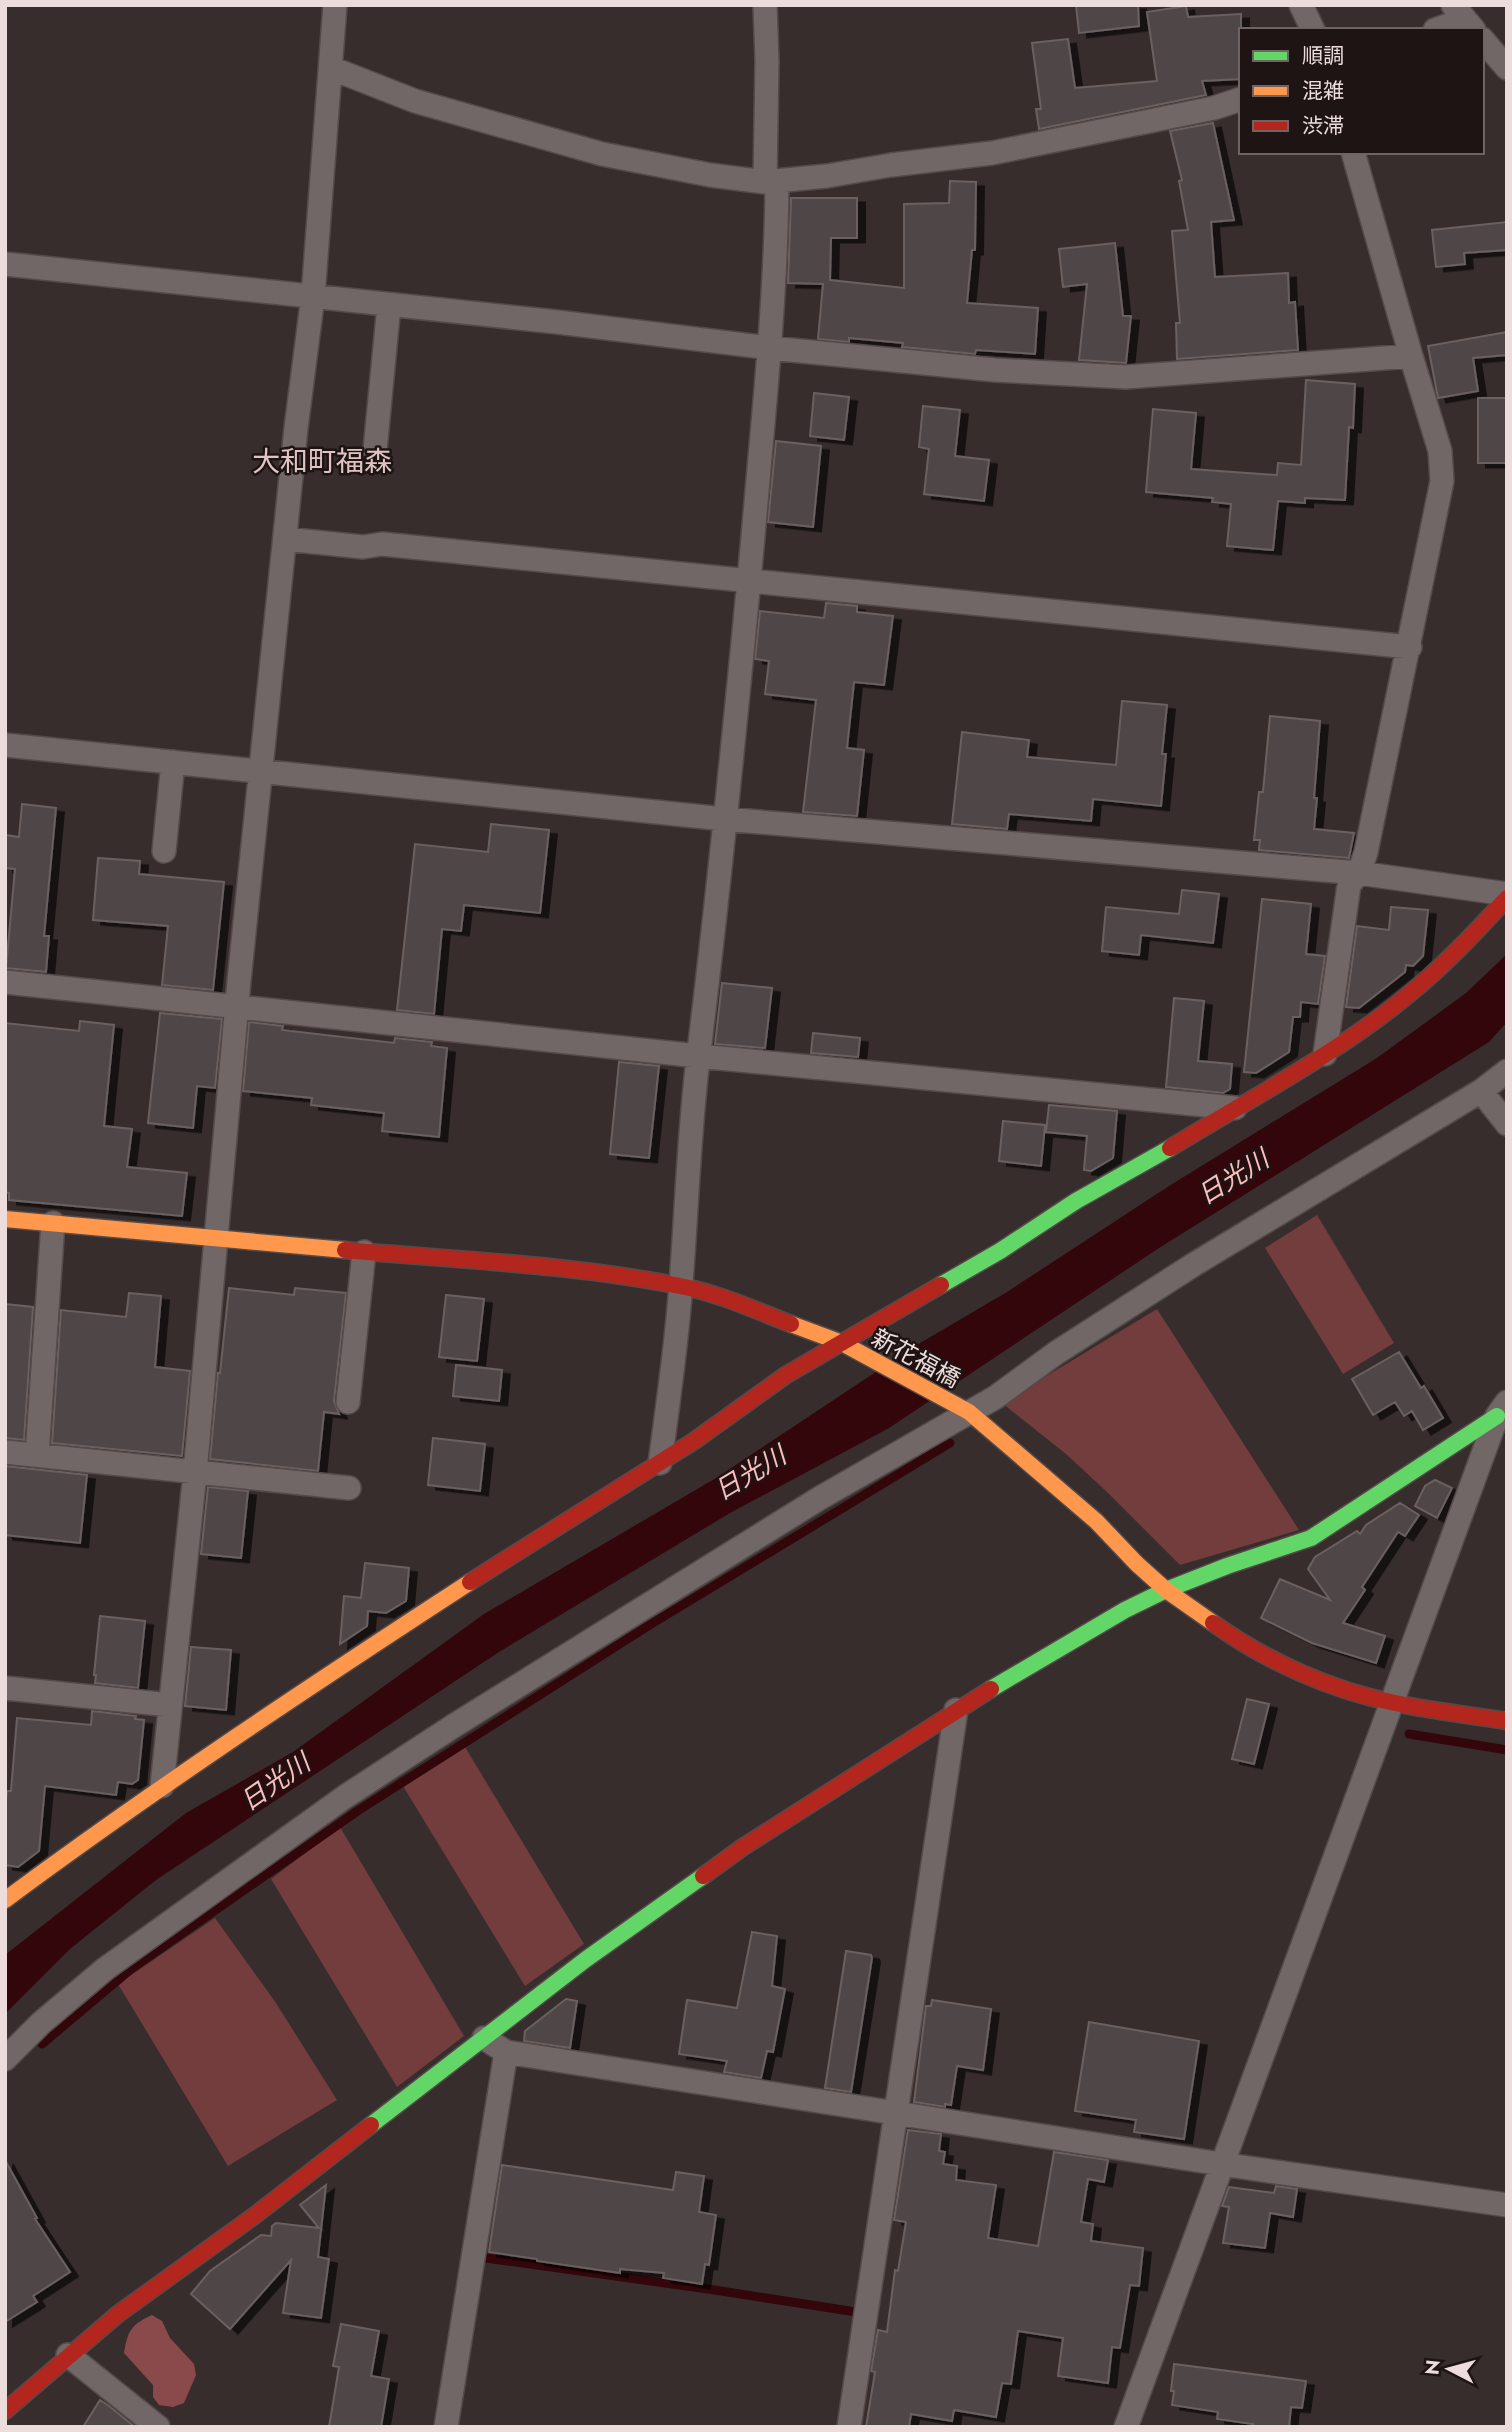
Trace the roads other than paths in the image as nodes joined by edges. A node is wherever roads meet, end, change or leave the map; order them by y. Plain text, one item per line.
1 (335, 5) edge
2 (765, 5) edge
3 (1301, 5) edge
4 (1464, 18) edge
5 (1312, 28) edge
6 (1441, 28) edge
7 (1484, 41) edge
8 (331, 68) junction
9 (1507, 68) edge
10 (1239, 100) edge
11 (1354, 154) edge
12 (771, 182) junction
13 (5, 264) edge
14 (313, 296) junction
15 (389, 304) junction
16 (770, 348) junction
17 (1410, 356) junction
18 (375, 450) dead end
19 (285, 539) junction
20 (748, 580) junction
21 (1410, 647) junction
22 (5, 745) edge
23 (173, 762) junction
24 (262, 771) junction
25 (724, 819) junction
26 (164, 850) dead end
27 (1359, 873) junction
28 (1507, 896) edge
29 (5, 982) edge
30 (237, 1006) junction
31 (1325, 1054) junction
32 (698, 1056) junction
33 (1507, 1071) edge
34 (1481, 1091) junction
35 (1236, 1108) junction
36 (1507, 1124) edge
37 (5, 1219) edge
38 (53, 1223) junction
39 (216, 1238) junction
40 (364, 1252) junction
41 (681, 1286) junction
42 (842, 1343) junction
43 (348, 1402) dead end
44 (1502, 1409) edge
45 (969, 1412) junction
46 (5, 1452) edge
47 (37, 1455) junction
48 (660, 1463) junction
49 (195, 1473) junction
50 (349, 1488) dead end
51 (1166, 1590) junction
52 (5, 1688) edge
53 (1393, 1703) junction
54 (170, 1705) junction
55 (956, 1710) junction
56 (1507, 1721) edge
57 (163, 1786) junction
58 (5, 1900) edge
59 (484, 2038) junction
60 (506, 2052) junction
61 (5, 2059) edge
62 (896, 2112) junction
63 (1222, 2164) junction
64 (1507, 2205) edge
65 (68, 2355) junction
66 (5, 2411) edge
67 (158, 2427) edge
68 (446, 2427) edge
69 (849, 2427) edge
70 (1126, 2427) edge

1 - 8 street
2 - 12 street
3 - 5 street
4 - 6 street
7 - 9 street
8 - 12 street
8 - 14 street
10 - 12 street
11 - 17 street
12 - 16 street
13 - 14 street
14 - 15 street
14 - 19 street
15 - 16 street
15 - 18 street
16 - 17 street
16 - 20 street
17 - 21 street
19 - 20 street
19 - 24 street
20 - 21 street
20 - 25 street
21 - 27 street
22 - 23 street
23 - 24 street
23 - 26 street
24 - 25 street
24 - 30 street
25 - 27 street
25 - 32 street
27 - 28 street
27 - 31 street
28 - 31 street
29 - 30 street
30 - 32 street
30 - 39 street
31 - 35 street
32 - 35 street
32 - 41 street
33 - 34 street
34 - 36 street
34 - 45 street
35 - 42 street
37 - 38 street, 新花福橋
38 - 39 street, 新花福橋
38 - 47 street
39 - 40 street, 新花福橋
39 - 49 street
40 - 41 street, 新花福橋
40 - 43 street
41 - 42 street, 新花福橋
41 - 48 street
42 - 45 street, 新花福橋
42 - 48 street
44 - 51 street
44 - 53 street
45 - 51 street, 新花福橋
45 - 61 street
46 - 47 street
47 - 49 street
48 - 57 street
49 - 50 street
49 - 54 street
51 - 53 street, 新花福橋
51 - 55 street
52 - 54 street
53 - 56 street, 新花福橋
53 - 63 street
54 - 57 street
55 - 59 street
55 - 62 street
57 - 58 street
59 - 60 street
59 - 65 street
60 - 62 street
60 - 68 street
62 - 63 street
62 - 69 street
63 - 64 street
63 - 70 street
65 - 66 street
65 - 67 street

